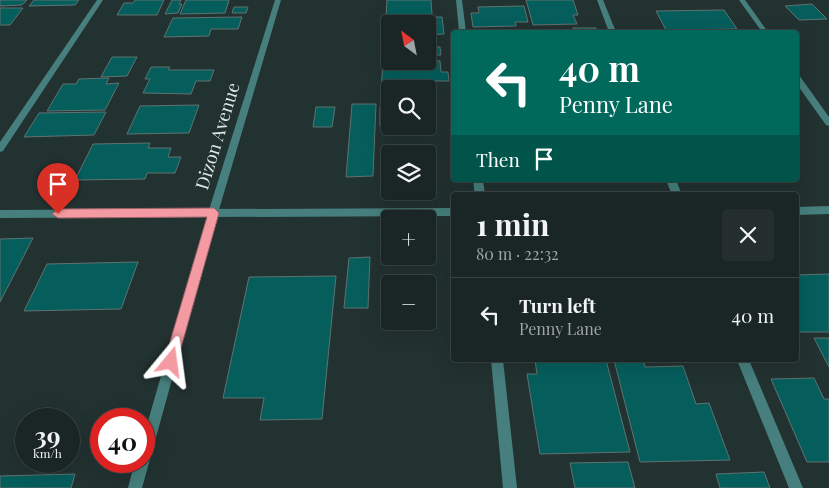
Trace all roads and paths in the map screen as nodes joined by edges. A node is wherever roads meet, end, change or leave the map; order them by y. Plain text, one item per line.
1 (100, 0) edge
2 (278, 0) edge
3 (459, 0) edge
4 (600, 0) edge
5 (742, 0) edge
6 (463, 30) edge
7 (612, 30) edge
8 (764, 30) edge
9 (799, 81) edge
10 (829, 123) edge
11 (0, 149) edge
12 (829, 210) edge
13 (799, 211) edge
14 (451, 212) edge
15 (214, 213) junction
16 (0, 214) edge
17 (497, 362) edge
18 (745, 362) edge
19 (155, 418) edge
20 (139, 473) edge
21 (135, 488) edge
22 (510, 488) edge
23 (796, 488) edge

1 - 11 street
2 - 15 street, Dizon Avenue
3 - 6 street
4 - 7 street
5 - 8 street
9 - 10 street
12 - 13 street
14 - 15 street
15 - 16 street
15 - 19 street, Dizon Avenue
17 - 22 street
18 - 23 street
20 - 21 street

